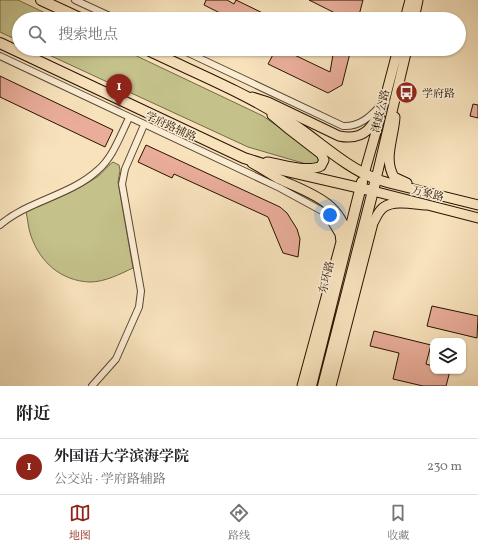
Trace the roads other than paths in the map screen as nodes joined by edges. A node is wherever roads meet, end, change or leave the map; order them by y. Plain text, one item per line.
1 (41, 0) edge
2 (75, 0) edge
3 (410, 0) edge
4 (418, 0) edge
5 (67, 12) edge
6 (101, 12) edge
7 (407, 12) edge
8 (415, 12) edge
9 (0, 43) edge
10 (12, 49) edge
11 (0, 56) edge
12 (28, 56) edge
13 (161, 56) edge
14 (195, 56) edge
15 (397, 56) edge
16 (405, 56) edge
17 (238, 92) junction
18 (389, 102) junction
19 (263, 105) junction
20 (129, 118) junction
21 (144, 125) junction
22 (244, 158) junction
23 (364, 174) junction
24 (376, 179) junction
25 (361, 188) junction
26 (372, 191) junction
27 (430, 194) junction
28 (425, 205) junction
29 (478, 205) edge
30 (478, 218) edge
31 (330, 219) joint
32 (0, 225) edge
33 (348, 240) junction
34 (92, 386) edge
35 (302, 386) edge
36 (311, 386) edge
37 (323, 386) edge
38 (331, 386) edge

1 - 5 highway
2 - 6 street
3 - 7 main road
4 - 8 main road
9 - 10 highway
11 - 20 street, 学府路辅路
12 - 22 highway
13 - 17 highway
14 - 18 street
15 - 18 main road, 津歧公路
16 - 18 main road, 津歧公路
17 - 18 main road
17 - 19 highway
18 - 23 main road, 津歧公路
18 - 24 main road, 津歧公路
18 - 27 main road
19 - 22 main road
19 - 23 highway
20 - 21 street, 学府路辅路
20 - 32 street
21 - 31 street, 学府路辅路
21 - 34 street
22 - 25 highway
22 - 33 main road
23 - 24 highway
23 - 25 highway, 东环路
24 - 26 highway
24 - 27 main road, 万象路
25 - 26 highway
25 - 33 highway, 东环路
26 - 28 main road, 万象路
26 - 37 highway
27 - 29 main road, 万象路
28 - 30 main road, 万象路
28 - 38 main road
31 - 35 main road
33 - 36 highway, 东环路

